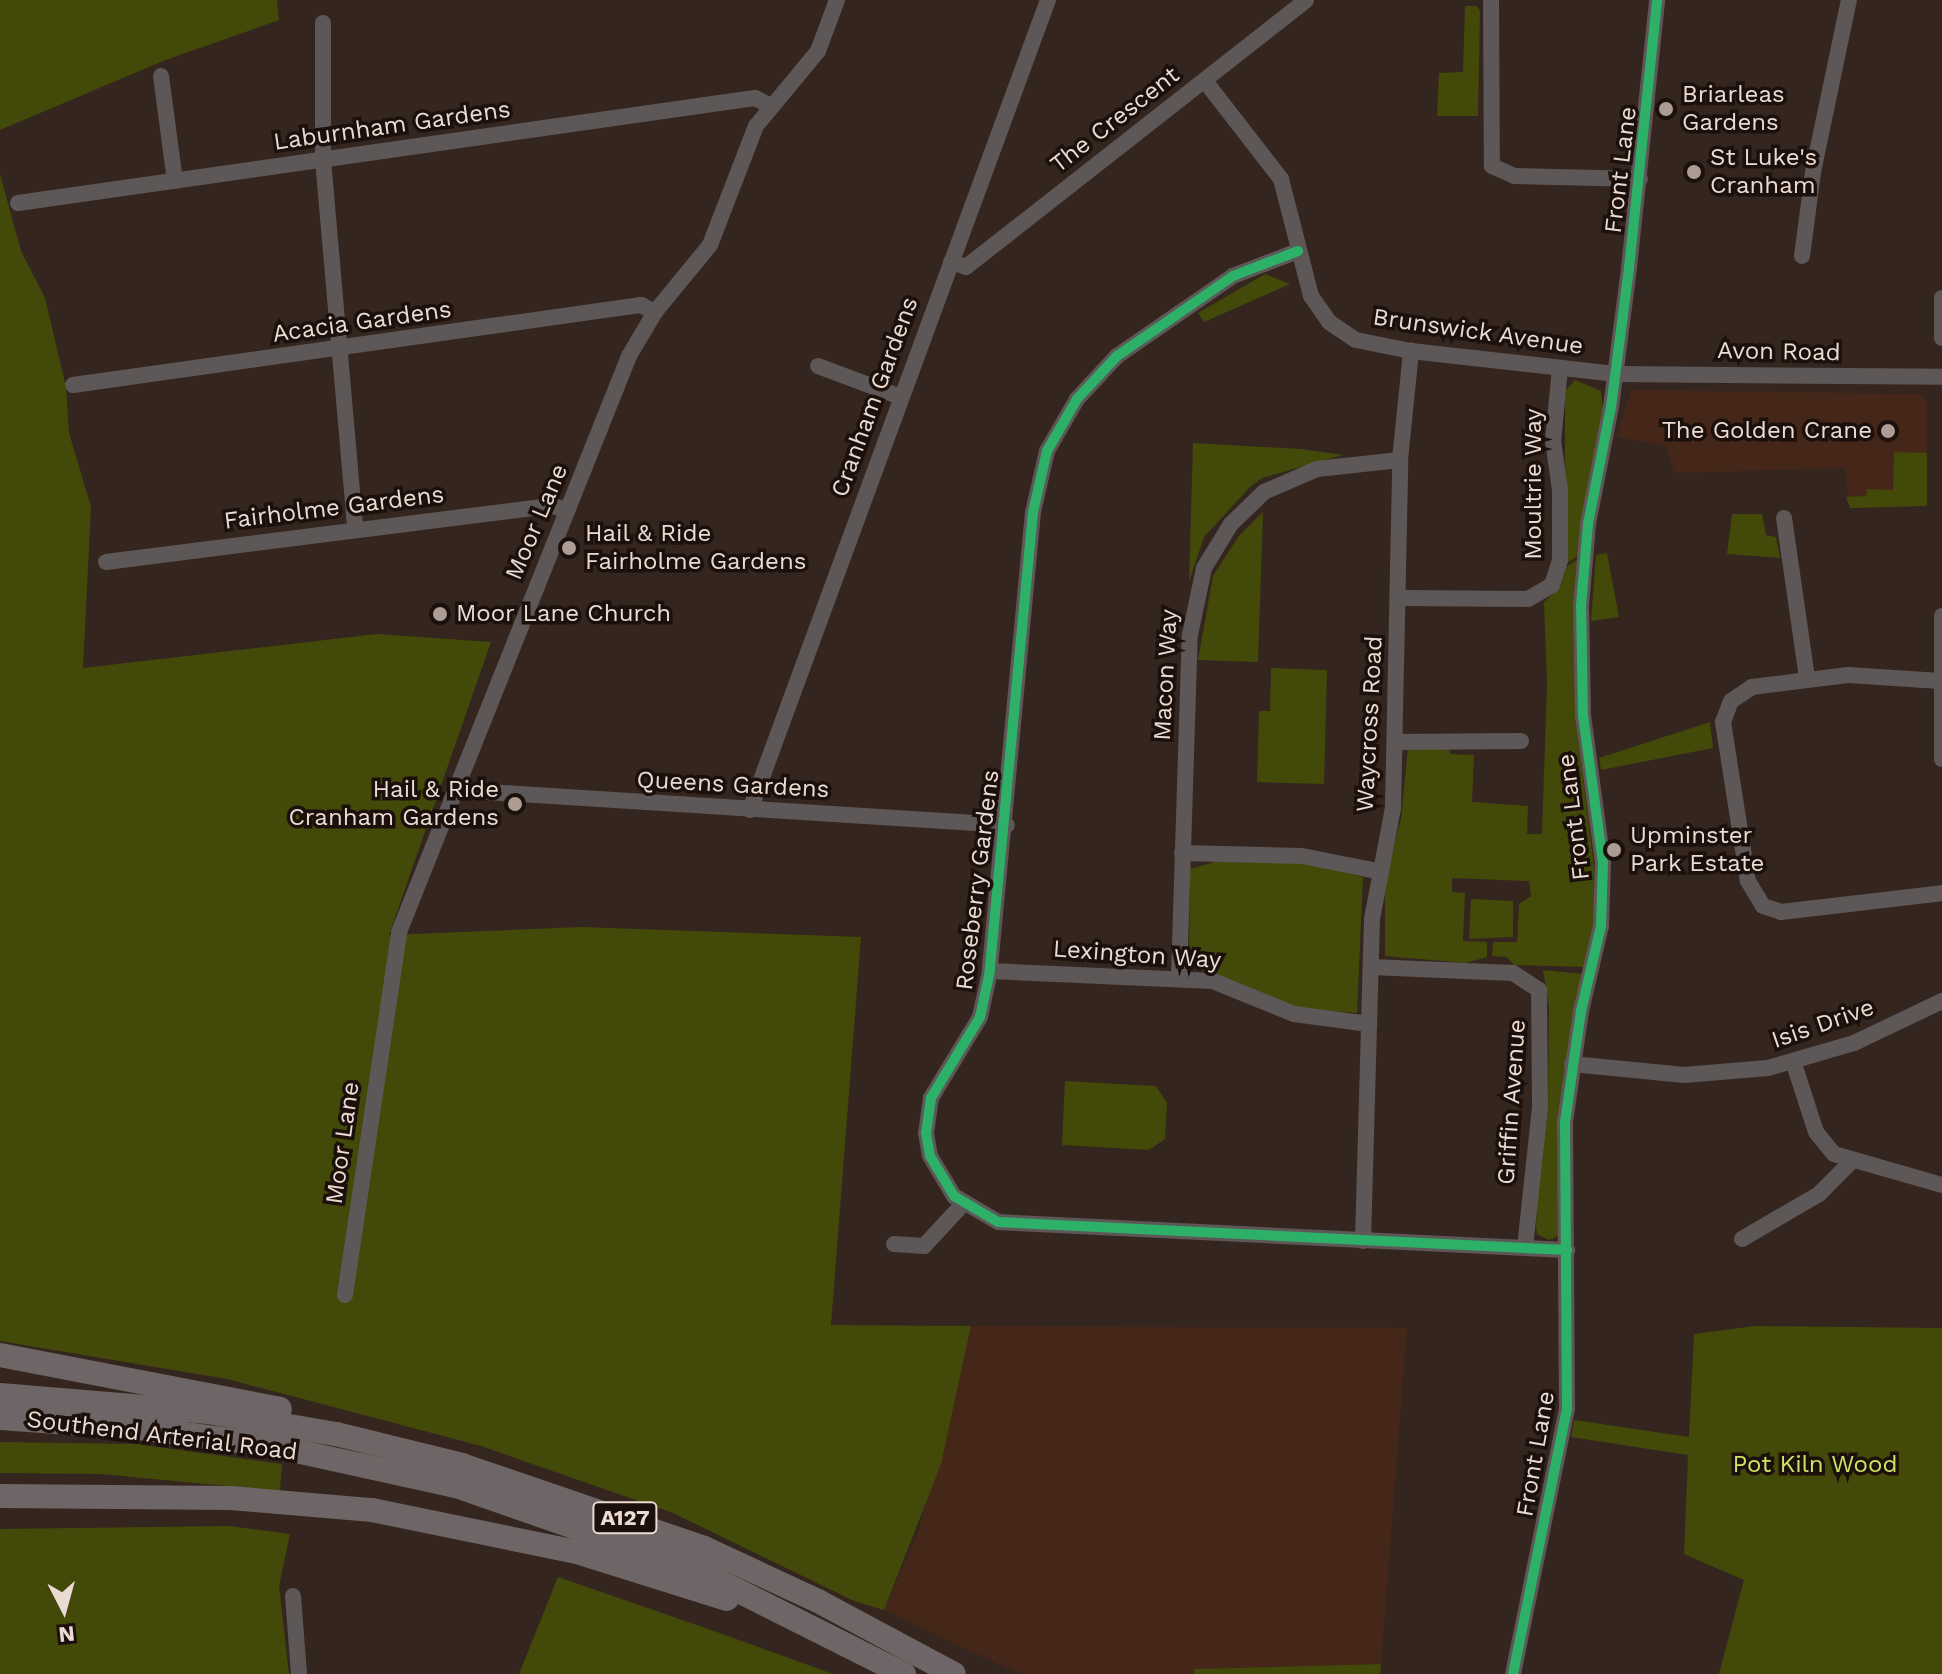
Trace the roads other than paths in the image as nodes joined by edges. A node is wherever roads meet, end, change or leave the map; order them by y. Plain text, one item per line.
1 (837, 0) edge
2 (1048, 0) edge
3 (1306, 0) edge
4 (1491, 0) edge
5 (1657, 0) edge
6 (1849, 0) edge
7 (323, 23) dead end
8 (161, 76) dead end
9 (1205, 81) junction
10 (771, 106) junction
11 (323, 160) junction
12 (1640, 179) junction
13 (175, 181) junction
14 (18, 203) dead end
15 (1298, 251) junction
16 (1802, 256) dead end
17 (951, 262) junction
18 (1942, 298) edge
19 (655, 312) junction
20 (1942, 338) edge
21 (338, 350) junction
22 (1411, 351) junction
23 (818, 366) dead end
24 (1560, 368) junction
25 (1615, 374) junction
26 (1942, 377) edge
27 (73, 385) dead end
28 (901, 397) junction
29 (1400, 460) junction
30 (568, 510) junction
31 (1784, 518) dead end
32 (355, 529) junction
33 (106, 562) dead end
34 (1399, 598) junction
35 (1942, 616) edge
36 (1807, 678) junction
37 (1940, 681) edge
38 (1521, 741) dead end
39 (1395, 742) junction
40 (1942, 759) edge
41 (456, 790) junction
42 (750, 810) junction
43 (1007, 825) junction
44 (1182, 853) junction
45 (1377, 871) junction
46 (1942, 893) edge
47 (1371, 967) junction
48 (990, 971) junction
49 (1179, 977) junction
50 (1942, 1001) edge
51 (1369, 1024) junction
52 (1572, 1064) junction
53 (1794, 1064) junction
54 (1851, 1162) junction
55 (1942, 1185) edge
56 (963, 1204) junction
57 (1742, 1239) dead end
58 (1363, 1241) junction
59 (894, 1244) dead end
60 (1525, 1247) junction
61 (1567, 1250) junction
62 (345, 1295) dead end
63 (0, 1355) edge
64 (0, 1395) edge
65 (0, 1418) edge
66 (0, 1496) edge
67 (704, 1548) junction
68 (293, 1596) dead end
69 (871, 1655) junction
70 (299, 1674) edge
71 (904, 1674) edge
72 (954, 1674) edge
73 (1513, 1674) edge

1 - 10 street, Moor Lane
2 - 17 street, Cranham Gardens
3 - 9 street, The Crescent
4 - 12 street
5 - 12 street, Front Lane
6 - 16 street
7 - 11 street
8 - 13 street
9 - 15 street, Brunswick Avenue
9 - 17 street, The Crescent
10 - 11 street, Laburnham Gardens
10 - 19 street, Moor Lane
11 - 13 street, Laburnham Gardens
11 - 21 street
12 - 25 street, Front Lane
13 - 14 street, Laburnham Gardens
15 - 22 street, Brunswick Avenue
15 - 43 street, Roseberry Gardens
17 - 28 street, Cranham Gardens
18 - 20 street
19 - 21 street, Acacia Gardens
19 - 30 street, Moor Lane
21 - 27 street, Acacia Gardens
21 - 32 street
22 - 24 street, Brunswick Avenue
22 - 29 street, Waycross Road
23 - 28 street
24 - 25 street, Brunswick Avenue
24 - 34 street, Moultrie Way
25 - 26 street, Avon Road
25 - 52 street, Front Lane
28 - 42 street, Cranham Gardens
29 - 34 street, Waycross Road
29 - 44 street, Macon Way
30 - 32 street, Fairholme Gardens
30 - 41 street, Moor Lane
31 - 36 street
32 - 33 street, Fairholme Gardens
34 - 39 street, Waycross Road
35 - 37 street
36 - 37 street
36 - 46 street
37 - 40 street
38 - 39 street
39 - 45 street, Waycross Road
41 - 42 street, Queens Gardens
41 - 62 street, Moor Lane
42 - 43 street, Queens Gardens
43 - 48 street, Roseberry Gardens
44 - 45 street
44 - 49 street, Macon Way
45 - 47 street, Waycross Road
47 - 51 street, Waycross Road
47 - 60 street, Griffin Avenue
48 - 49 street, Lexington Way
48 - 56 street, Roseberry Gardens
49 - 51 street, Lexington Way
50 - 53 street, Isis Drive
51 - 58 street, Waycross Road
52 - 53 street, Isis Drive
52 - 61 street, Front Lane
53 - 54 street
54 - 55 street
54 - 57 street
56 - 58 street, Roseberry Gardens
56 - 59 street
58 - 60 street, Roseberry Gardens
60 - 61 street, Roseberry Gardens
61 - 73 street, Front Lane
63 - 67 highway
64 - 67 highway, Southend Arterial Road / A127
65 - 69 highway, Southend Arterial Road / A127
66 - 69 highway
67 - 72 highway, Southend Arterial Road / A127
68 - 70 street
69 - 71 highway, Southend Arterial Road / A127

